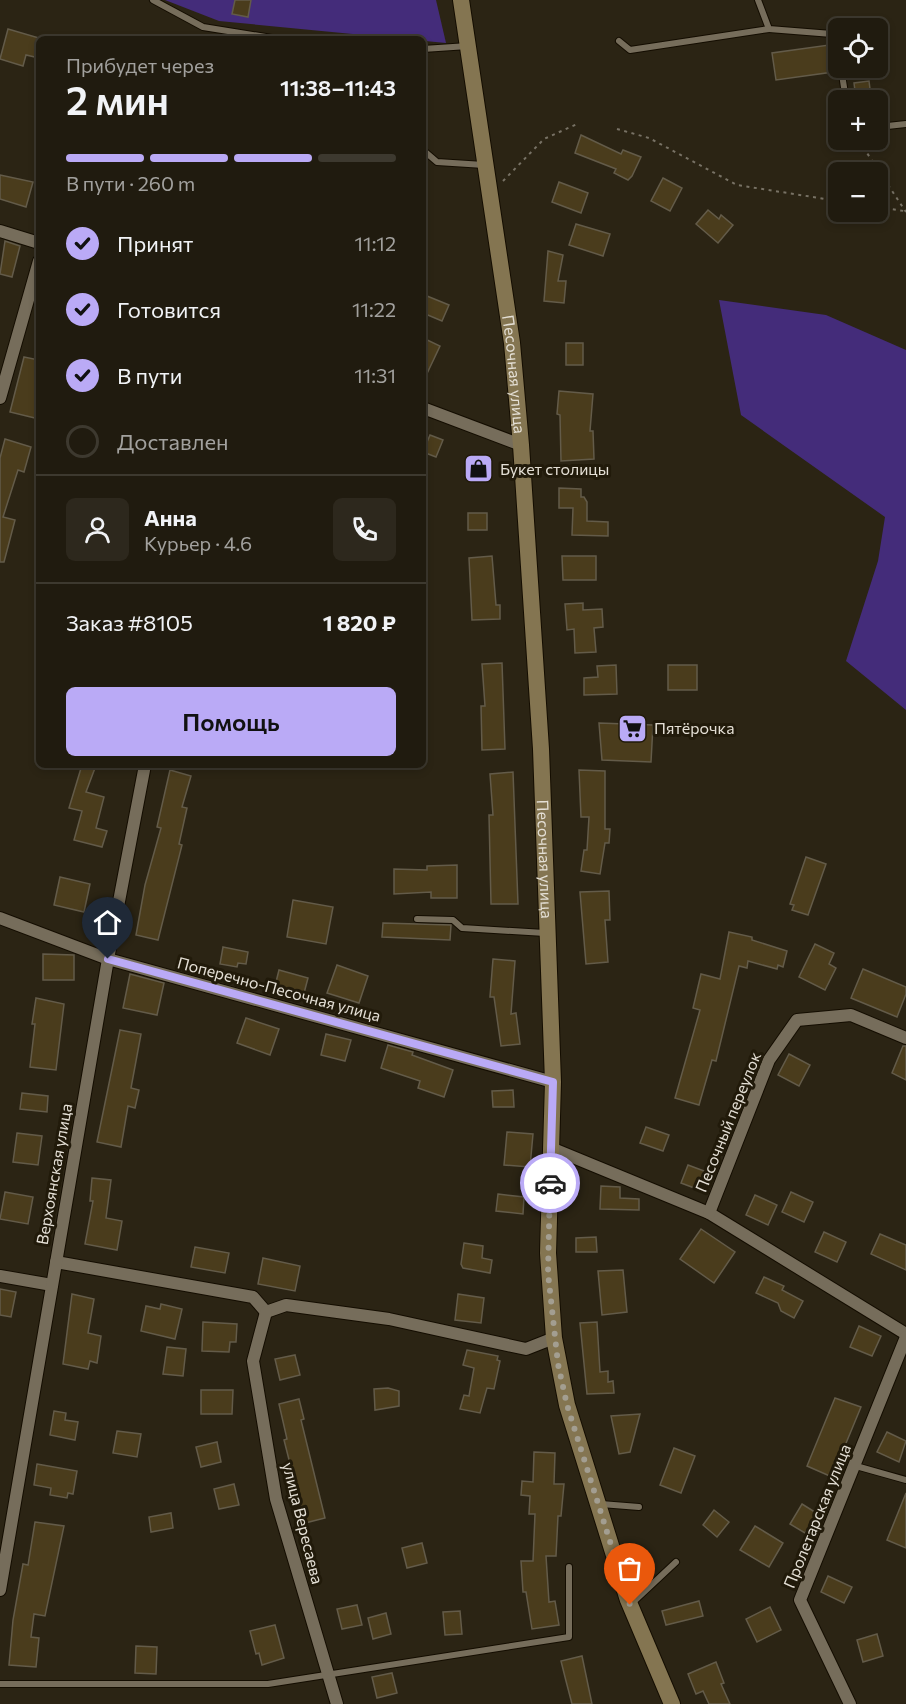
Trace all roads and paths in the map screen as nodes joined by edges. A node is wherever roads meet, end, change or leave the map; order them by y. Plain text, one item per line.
1 (153, 0) edge
2 (461, 0) edge
3 (758, 0) edge
4 (769, 29) junction
5 (828, 34) edge
6 (259, 36) edge
7 (619, 41) dead end
8 (468, 46) junction
9 (426, 49) edge
10 (577, 124) dead end
11 (906, 124) edge
12 (888, 126) edge
13 (617, 129) dead end
14 (865, 150) edge
15 (426, 153) edge
16 (486, 165) junction
17 (490, 194) junction
18 (828, 199) edge
19 (888, 209) edge
20 (906, 212) edge
21 (0, 231) edge
22 (36, 242) edge
23 (36, 272) edge
24 (0, 398) edge
25 (426, 409) edge
26 (521, 445) junction
27 (144, 768) edge
28 (0, 918) edge
29 (417, 919) dead end
30 (548, 933) junction
31 (108, 959) junction
32 (906, 1038) edge
33 (553, 1082) junction
34 (551, 1148) junction
35 (708, 1213) junction
36 (56, 1262) junction
37 (0, 1276) edge
38 (52, 1285) junction
39 (266, 1312) junction
40 (906, 1335) edge
41 (554, 1338) junction
42 (856, 1466) junction
43 (906, 1480) edge
44 (598, 1504) junction
45 (639, 1507) dead end
46 (676, 1562) dead end
47 (569, 1567) dead end
48 (0, 1590) edge
49 (630, 1605) junction
50 (329, 1676) junction
51 (0, 1684) edge
52 (337, 1704) edge
53 (672, 1704) edge
54 (850, 1704) edge

1 - 6 lane
2 - 8 main road, Песочная улица
3 - 4 lane
4 - 5 lane
4 - 7 lane
8 - 9 lane
8 - 16 main road, Песочная улица
10 - 17 path
11 - 12 lane
13 - 18 path
14 - 20 path
15 - 16 lane
16 - 17 main road, Песочная улица
17 - 26 main road, Песочная улица
19 - 20 path
21 - 22 street
23 - 24 street
25 - 26 street
26 - 30 main road, Песочная улица
27 - 31 street, Верхоянская улица
28 - 31 street, Поперечно-Песочная улица
29 - 30 lane
30 - 33 main road, Песочная улица
31 - 33 street, Поперечно-Песочная улица
31 - 36 street, Верхоянская улица
32 - 35 street, Песочный переулок
33 - 34 main road, Песочная улица
34 - 35 street
34 - 41 main road, Песочная улица
35 - 40 street
36 - 38 street, Верхоянская улица
36 - 39 street
37 - 38 street
38 - 48 street, Верхоянская улица
39 - 41 street
39 - 50 street, улица Вересаева
40 - 42 street, Пролетарская улица
41 - 44 main road, Песочная улица
42 - 43 lane
42 - 54 street, Пролетарская улица
44 - 45 lane
44 - 49 main road, Песочная улица
46 - 49 lane
47 - 50 lane
49 - 53 main road, Песочная улица
50 - 51 lane
50 - 52 street, улица Вересаева

